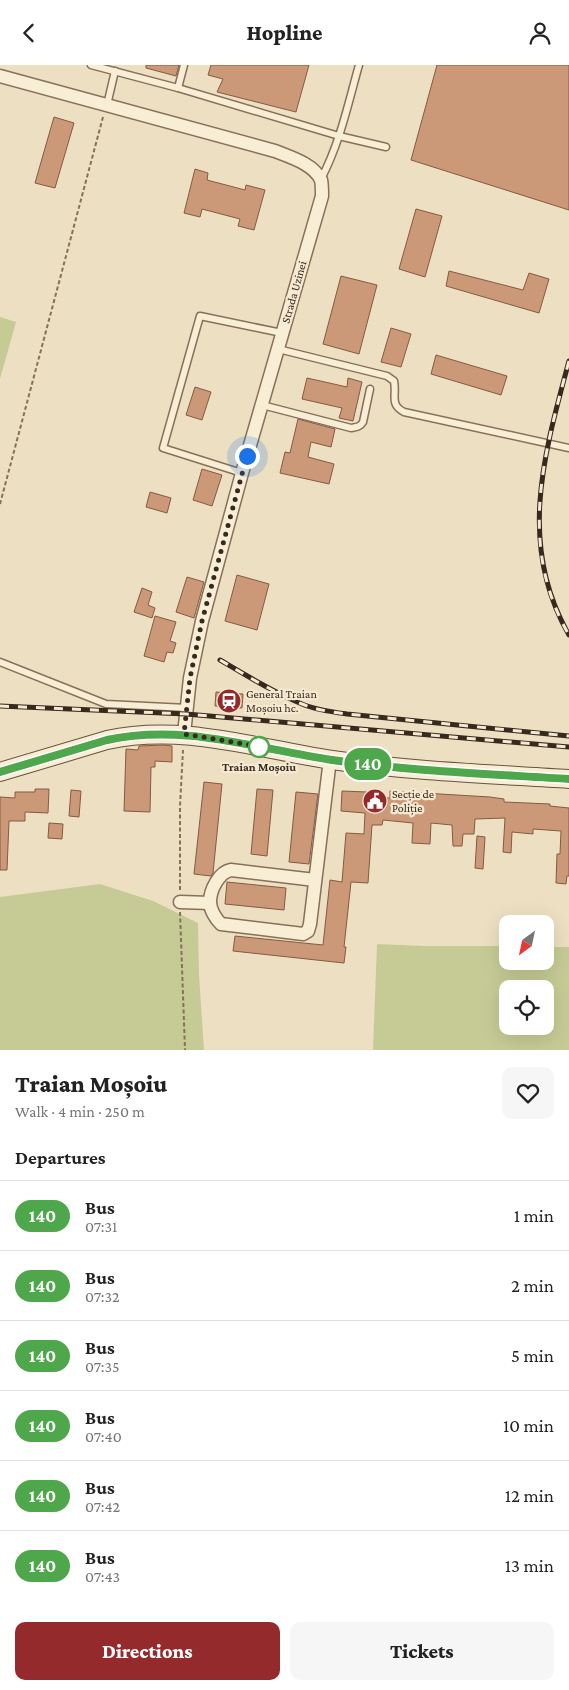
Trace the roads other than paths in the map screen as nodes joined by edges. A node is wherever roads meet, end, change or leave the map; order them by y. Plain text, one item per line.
1 (91, 65) edge
2 (184, 65) edge
3 (359, 65) edge
4 (114, 71) junction
5 (0, 76) edge
6 (178, 88) junction
7 (107, 105) junction
8 (340, 136) junction
9 (386, 147) dead end
10 (321, 180) junction
11 (282, 333) junction
12 (278, 349) junction
13 (370, 389) dead end
14 (262, 405) junction
15 (569, 448) edge
16 (242, 473) junction
17 (0, 662) edge
18 (187, 708) junction
19 (184, 734) junction
20 (330, 759) junction
21 (0, 771) edge
22 (569, 779) edge
23 (315, 880) junction
24 (180, 903) dead end
25 (210, 903) junction

1 - 4 lane
2 - 6 lane
3 - 8 lane
4 - 6 lane
4 - 7 lane
5 - 7 street
6 - 8 lane
7 - 10 street
8 - 9 lane
8 - 10 lane
10 - 11 street, Strada Uzinei
11 - 12 street, Strada Uzinei
11 - 16 lane
12 - 14 street, Strada Uzinei
12 - 15 lane
13 - 14 lane
14 - 16 street, Strada Uzinei
16 - 18 street, Strada Uzinei
17 - 18 lane
18 - 19 street, Strada Uzinei
19 - 20 main road
19 - 21 main road
20 - 22 main road
20 - 23 street
23 - 25 street
23 - 25 street
24 - 25 street

